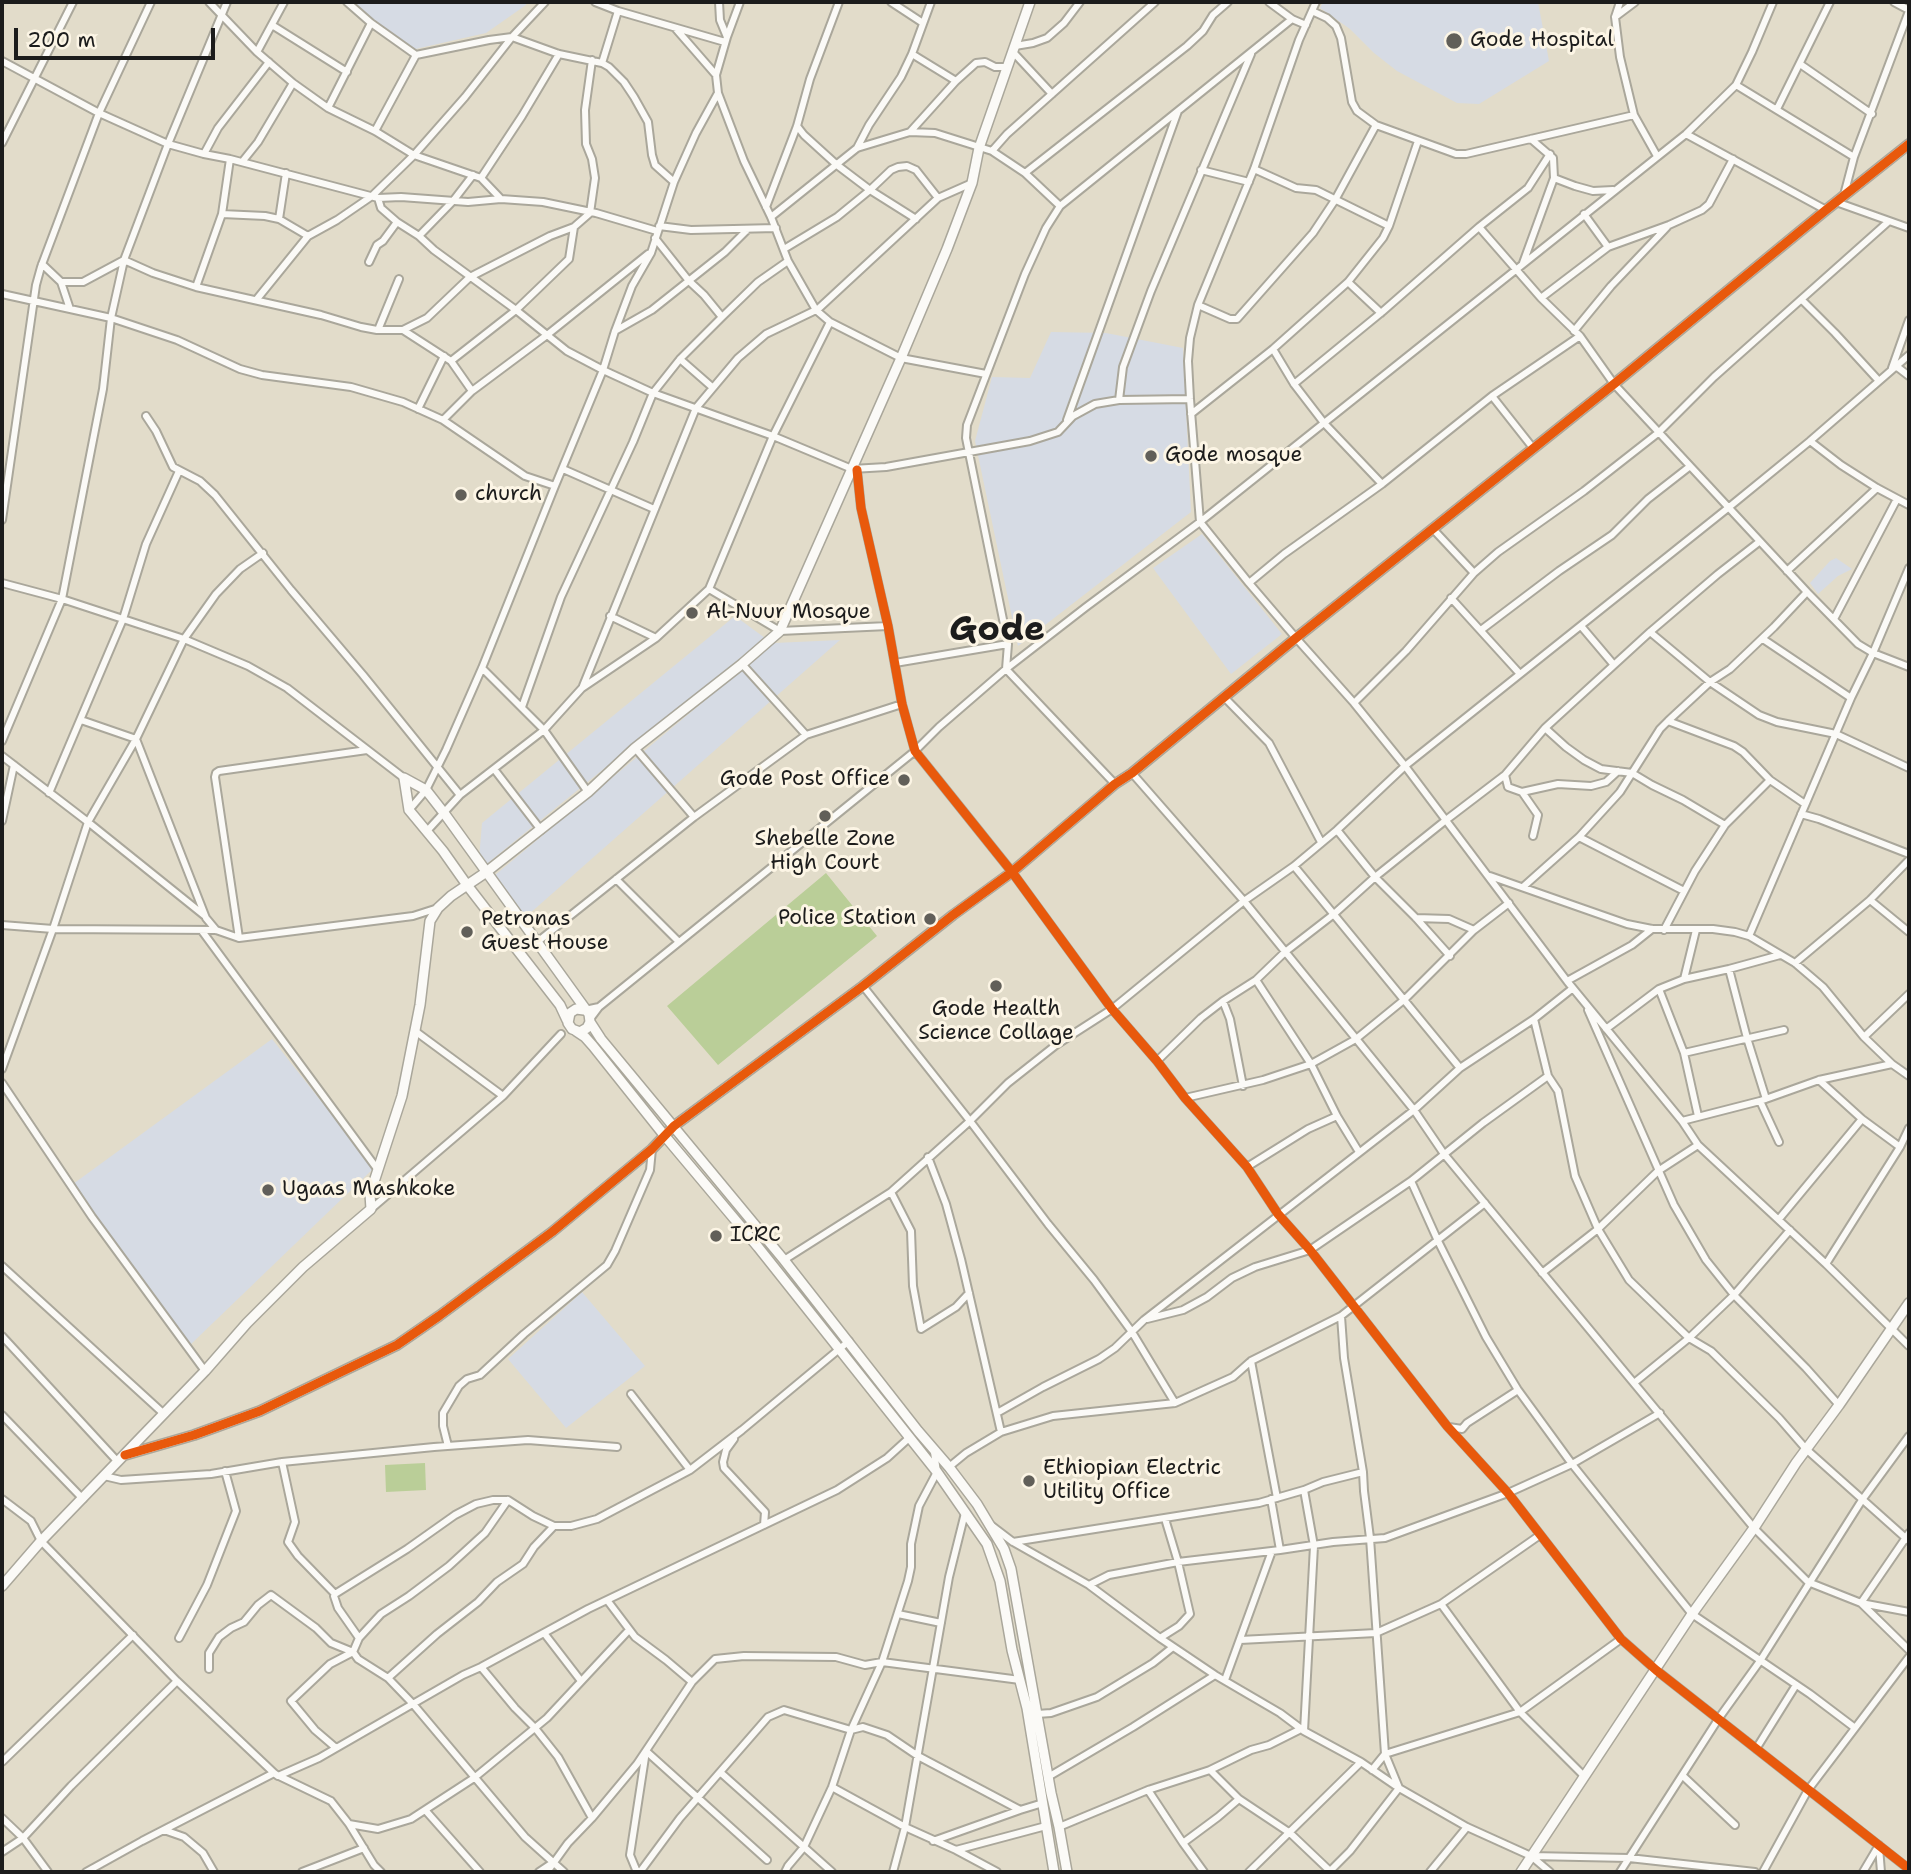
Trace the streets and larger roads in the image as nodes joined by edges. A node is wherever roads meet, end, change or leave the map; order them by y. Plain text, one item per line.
1 (73, 2) edge
2 (151, 2) edge
3 (209, 2) edge
4 (228, 2) edge
5 (284, 2) edge
6 (545, 2) edge
7 (595, 2) edge
8 (719, 2) edge
9 (740, 2) edge
10 (839, 2) edge
11 (891, 2) edge
12 (932, 2) edge
13 (1030, 2) edge
14 (1080, 2) edge
15 (1155, 2) edge
16 (1228, 2) edge
17 (1269, 2) edge
18 (1316, 2) edge
19 (1617, 2) edge
20 (1635, 2) edge
21 (1773, 2) edge
22 (1830, 2) edge
23 (1894, 2) edge
24 (351, 3) edge
25 (1909, 10) edge
26 (618, 11) junction
27 (1312, 11) junction
28 (1615, 14) junction
29 (221, 15) junction
30 (1292, 19) junction
31 (371, 23) junction
32 (923, 23) junction
33 (272, 25) junction
34 (1306, 25) junction
35 (675, 28) junction
36 (512, 37) junction
37 (726, 39) junction
38 (1014, 49) junction
39 (257, 52) junction
40 (1252, 52) junction
41 (559, 54) junction
42 (912, 54) junction
43 (416, 55) junction
44 (592, 60) junction
45 (2, 61) edge
46 (269, 62) junction
47 (602, 63) junction
48 (1800, 64) junction
49 (1006, 67) junction
50 (346, 72) junction
51 (716, 75) junction
52 (33, 78) junction
53 (956, 81) junction
54 (293, 83) junction
55 (1736, 85) junction
56 (718, 93) junction
57 (1052, 94) junction
58 (328, 108) junction
59 (1777, 109) junction
60 (1178, 111) junction
61 (99, 113) junction
62 (1872, 114) junction
63 (1634, 115) junction
64 (1376, 125) junction
65 (797, 126) junction
66 (375, 131) junction
67 (910, 132) junction
68 (1686, 134) junction
69 (1531, 139) junction
70 (1418, 141) junction
71 (2, 144) edge
72 (168, 144) junction
73 (1909, 144) edge
74 (857, 148) junction
75 (979, 148) junction
76 (992, 151) junction
77 (204, 154) junction
78 (1550, 154) junction
79 (414, 155) junction
80 (1657, 156) junction
81 (1854, 157) junction
82 (230, 159) junction
83 (1733, 159) junction
84 (242, 162) junction
85 (837, 165) junction
86 (1254, 169) junction
87 (1201, 170) junction
88 (286, 173) junction
89 (1025, 173) junction
90 (477, 177) junction
91 (1554, 178) junction
92 (674, 181) junction
93 (1248, 182) junction
94 (972, 184) junction
95 (1615, 190) junction
96 (870, 191) junction
97 (1844, 195) junction
98 (375, 197) junction
99 (938, 198) junction
100 (501, 199) junction
101 (1335, 200) junction
102 (453, 201) junction
103 (1836, 202) junction
104 (766, 206) junction
105 (1060, 206) junction
106 (1826, 210) junction
107 (590, 213) junction
108 (222, 214) junction
109 (1584, 214) junction
110 (771, 217) junction
111 (279, 219) junction
112 (916, 219) junction
113 (397, 222) junction
114 (1888, 222) junction
115 (1669, 225) junction
116 (1389, 226) junction
117 (574, 227) junction
118 (1479, 227) junction
119 (776, 228) junction
120 (1909, 228) edge
121 (748, 229) junction
122 (657, 232) junction
123 (308, 236) junction
124 (419, 236) junction
125 (1608, 247) junction
126 (784, 249) junction
127 (651, 253) junction
128 (124, 260) junction
129 (369, 261) dead end
130 (788, 261) junction
131 (42, 264) junction
132 (1522, 265) junction
133 (1515, 271) junction
134 (470, 277) junction
135 (399, 279) dead end
136 (689, 281) junction
137 (61, 282) junction
138 (1348, 282) junction
139 (196, 287) junction
140 (2, 293) edge
141 (1541, 298) junction
142 (257, 299) junction
143 (1802, 300) junction
144 (35, 301) junction
145 (1198, 305) junction
146 (70, 309) junction
147 (516, 310) junction
148 (817, 310) junction
149 (1381, 313) junction
150 (722, 317) junction
151 (111, 318) junction
152 (1909, 320) edge
153 (830, 322) junction
154 (379, 330) junction
155 (403, 330) junction
156 (615, 331) junction
157 (1577, 333) junction
158 (547, 335) junction
159 (1273, 349) junction
160 (1909, 355) edge
161 (444, 356) junction
162 (901, 358) junction
163 (680, 359) junction
164 (451, 361) junction
165 (1894, 368) junction
166 (603, 370) junction
167 (986, 374) junction
168 (1909, 376) edge
169 (1879, 381) junction
170 (1294, 384) junction
171 (1614, 384) junction
172 (712, 387) junction
173 (472, 391) junction
174 (653, 393) junction
175 (1492, 396) junction
176 (1190, 399) junction
177 (1119, 400) junction
178 (696, 408) junction
179 (418, 409) junction
180 (1191, 414) junction
181 (146, 416) dead end
182 (443, 420) junction
183 (1066, 422) junction
184 (1324, 423) junction
185 (1658, 433) junction
186 (773, 436) junction
187 (1810, 441) junction
188 (1533, 448) junction
189 (969, 451) junction
190 (1689, 467) junction
191 (563, 469) junction
192 (855, 469) junction
193 (179, 471) junction
194 (1382, 484) junction
195 (555, 486) junction
196 (1877, 488) junction
197 (611, 490) junction
198 (1897, 499) junction
199 (1909, 505) edge
200 (1728, 508) junction
201 (654, 509) junction
202 (2, 520) edge
203 (1200, 522) junction
204 (1433, 529) junction
205 (1759, 542) junction
206 (263, 553) junction
207 (1909, 568) edge
208 (1787, 571) junction
209 (1474, 573) junction
210 (2, 583) edge
211 (1249, 583) junction
212 (709, 589) junction
213 (1807, 592) junction
214 (1451, 598) junction
215 (61, 600) junction
216 (610, 616) junction
217 (123, 619) junction
218 (1834, 619) junction
219 (888, 626) junction
220 (1581, 626) junction
221 (1481, 630) junction
222 (780, 631) junction
223 (1650, 632) junction
224 (656, 638) junction
225 (1296, 638) junction
226 (184, 639) junction
227 (1763, 639) junction
228 (1008, 644) junction
229 (1873, 653) junction
230 (895, 663) junction
231 (742, 664) junction
232 (1614, 665) junction
233 (1909, 667) edge
234 (482, 668) junction
235 (1006, 669) junction
236 (1520, 674) junction
237 (1710, 682) junction
238 (582, 688) junction
239 (1224, 697) junction
240 (1851, 698) junction
241 (1354, 703) junction
242 (902, 704) junction
243 (522, 707) junction
244 (81, 720) junction
245 (1668, 721) junction
246 (1545, 728) junction
247 (544, 730) junction
248 (1836, 734) junction
249 (806, 735) junction
250 (136, 739) junction
251 (2, 741) edge
252 (635, 748) junction
253 (368, 750) junction
254 (915, 751) junction
255 (2, 756) edge
256 (15, 765) junction
257 (438, 766) junction
258 (1405, 766) junction
259 (1909, 768) edge
260 (494, 769) junction
261 (1618, 771) junction
262 (1132, 773) junction
263 (1632, 773) junction
264 (1505, 775) junction
265 (404, 778) junction
266 (1770, 780) junction
267 (1115, 784) junction
268 (426, 790) junction
269 (588, 792) junction
270 (1522, 792) junction
271 (49, 793) junction
272 (460, 795) junction
273 (1805, 804) junction
274 (409, 810) junction
275 (443, 813) junction
276 (1801, 814) junction
277 (694, 817) junction
278 (1446, 820) junction
279 (2, 821) edge
280 (88, 822) junction
281 (1725, 825) junction
282 (541, 830) junction
283 (1337, 830) junction
284 (427, 831) junction
285 (1533, 836) dead end
286 (1579, 837) junction
287 (1321, 842) junction
288 (1909, 854) edge
289 (1909, 860) edge
290 (1294, 866) junction
291 (1012, 872) junction
292 (485, 873) junction
293 (1486, 873) junction
294 (1375, 877) junction
295 (616, 879) junction
296 (467, 885) junction
297 (1523, 887) junction
298 (1684, 891) junction
299 (1870, 900) junction
300 (1244, 901) junction
301 (1509, 904) junction
302 (438, 908) junction
303 (1334, 914) junction
304 (206, 918) junction
305 (1416, 918) junction
306 (2, 925) edge
307 (53, 929) junction
308 (1652, 929) junction
309 (216, 930) junction
310 (1474, 930) junction
311 (1664, 930) junction
312 (1696, 930) junction
313 (202, 931) junction
314 (1909, 932) edge
315 (1749, 936) junction
316 (239, 938) junction
317 (679, 942) junction
318 (536, 943) junction
319 (1285, 952) junction
320 (1780, 955) junction
321 (1450, 956) junction
322 (1795, 963) junction
323 (1729, 970) junction
324 (1684, 979) junction
325 (1256, 980) junction
326 (1567, 981) junction
327 (863, 986) junction
328 (1573, 988) junction
329 (1659, 989) junction
330 (1909, 994) edge
331 (1405, 999) junction
332 (1583, 1000) junction
333 (1223, 1001) junction
334 (599, 1007) junction
335 (1112, 1009) junction
336 (584, 1010) junction
337 (1534, 1019) junction
338 (590, 1020) junction
339 (567, 1021) junction
340 (1606, 1029) junction
341 (1784, 1030) dead end
342 (415, 1031) junction
343 (575, 1031) junction
344 (561, 1034) junction
345 (1864, 1037) junction
346 (1747, 1038) junction
347 (1356, 1039) junction
348 (1684, 1053) junction
349 (1157, 1061) junction
350 (1311, 1063) junction
351 (1892, 1064) junction
352 (1460, 1068) junction
353 (2, 1069) edge
354 (1548, 1076) junction
355 (1909, 1076) edge
356 (1819, 1080) junction
357 (2, 1083) edge
358 (1243, 1086) junction
359 (503, 1096) junction
360 (1185, 1098) junction
361 (1763, 1100) junction
362 (1414, 1110) junction
363 (1337, 1116) junction
364 (1698, 1116) junction
365 (1862, 1119) junction
366 (970, 1121) junction
367 (1682, 1121) junction
368 (674, 1126) junction
369 (1909, 1128) edge
370 (664, 1135) junction
371 (1779, 1142) dead end
372 (1698, 1145) junction
373 (1900, 1147) junction
374 (652, 1149) junction
375 (1359, 1152) junction
376 (1444, 1154) junction
377 (928, 1157) junction
378 (707, 1167) junction
379 (1247, 1167) junction
380 (378, 1170) junction
381 (1658, 1171) junction
382 (697, 1175) junction
383 (1411, 1181) junction
384 (891, 1192) junction
385 (1485, 1203) junction
386 (372, 1209) junction
387 (1278, 1214) junction
388 (1779, 1219) junction
389 (1598, 1229) junction
390 (1790, 1230) junction
391 (768, 1241) junction
392 (1438, 1241) junction
393 (758, 1247) junction
394 (1310, 1250) junction
395 (784, 1260) junction
396 (1826, 1264) junction
397 (2, 1266) edge
398 (1542, 1273) junction
399 (969, 1293) junction
400 (1734, 1295) junction
401 (1909, 1303) edge
402 (1353, 1307) junction
403 (1341, 1316) junction
404 (1144, 1320) junction
405 (1891, 1330) junction
406 (1132, 1332) junction
407 (2, 1336) edge
408 (1689, 1338) junction
409 (849, 1341) junction
410 (1909, 1346) edge
411 (839, 1350) junction
412 (1251, 1361) junction
413 (205, 1371) junction
414 (1634, 1383) junction
415 (885, 1388) junction
416 (1518, 1390) junction
417 (631, 1394) dead end
418 (876, 1395) junction
419 (1175, 1403) junction
420 (1839, 1405) junction
421 (997, 1413) junction
422 (1660, 1413) junction
423 (164, 1414) junction
424 (2, 1415) edge
425 (1447, 1426) junction
426 (743, 1430) junction
427 (1000, 1432) junction
428 (1909, 1436) edge
429 (909, 1438) junction
430 (448, 1446) junction
431 (617, 1447) dead end
432 (1806, 1449) junction
433 (934, 1450) junction
434 (122, 1458) junction
435 (282, 1462) junction
436 (1572, 1464) junction
437 (948, 1468) junction
438 (690, 1470) junction
439 (225, 1471) junction
440 (937, 1472) junction
441 (1363, 1472) junction
442 (104, 1476) junction
443 (1304, 1490) junction
444 (1508, 1493) junction
445 (2, 1499) edge
446 (83, 1499) junction
447 (1274, 1499) junction
448 (508, 1500) junction
449 (1862, 1500) junction
450 (966, 1511) junction
451 (1167, 1518) junction
452 (764, 1525) junction
453 (991, 1525) junction
454 (554, 1526) junction
455 (1754, 1528) junction
456 (1540, 1535) junction
457 (1908, 1537) edge
458 (1370, 1538) junction
459 (41, 1541) junction
460 (1013, 1542) junction
461 (1314, 1546) junction
462 (1276, 1550) junction
463 (1178, 1562) junction
464 (1808, 1582) junction
465 (1089, 1585) junction
466 (2, 1586) edge
467 (335, 1594) junction
468 (607, 1600) junction
469 (1861, 1603) junction
470 (1441, 1604) junction
471 (1909, 1612) edge
472 (898, 1614) junction
473 (1692, 1614) junction
474 (941, 1623) junction
475 (629, 1630) junction
476 (544, 1633) junction
477 (1376, 1633) junction
478 (133, 1635) junction
479 (1310, 1636) junction
480 (179, 1638) dead end
481 (359, 1638) junction
482 (1160, 1638) junction
483 (1620, 1639) junction
484 (1240, 1640) junction
485 (1173, 1647) junction
486 (1909, 1650) edge
487 (353, 1652) junction
488 (1909, 1657) edge
489 (882, 1661) junction
490 (1760, 1661) junction
491 (481, 1667) junction
492 (209, 1669) dead end
493 (933, 1669) junction
494 (1656, 1670) junction
495 (1215, 1675) junction
496 (388, 1678) junction
497 (1020, 1680) junction
498 (1225, 1680) junction
499 (177, 1681) junction
500 (581, 1681) junction
501 (692, 1682) junction
502 (1796, 1685) junction
503 (413, 1704) junction
504 (1520, 1712) junction
505 (1037, 1714) junction
506 (1719, 1718) junction
507 (535, 1728) junction
508 (1856, 1728) junction
509 (852, 1730) junction
510 (1303, 1730) junction
511 (335, 1748) junction
512 (1756, 1749) junction
513 (646, 1751) junction
514 (1385, 1754) junction
515 (918, 1756) junction
516 (2, 1762) edge
517 (1362, 1762) junction
518 (1210, 1770) junction
519 (1372, 1770) junction
520 (720, 1772) junction
521 (276, 1775) junction
522 (1584, 1776) junction
523 (1683, 1776) junction
524 (1048, 1777) junction
525 (474, 1778) junction
526 (832, 1787) junction
527 (1399, 1788) junction
528 (1148, 1790) junction
529 (1808, 1790) junction
530 (1045, 1797) junction
531 (698, 1798) junction
532 (1239, 1799) junction
533 (1020, 1810) junction
534 (426, 1811) junction
535 (2, 1818) edge
536 (592, 1818) junction
537 (349, 1824) junction
538 (1735, 1825) dead end
539 (1046, 1826) junction
540 (905, 1827) junction
541 (1059, 1827) junction
542 (1467, 1827) junction
543 (164, 1830) junction
544 (1290, 1833) junction
545 (23, 1838) junction
546 (933, 1841) junction
547 (1183, 1843) junction
548 (1879, 1845) junction
549 (804, 1847) junction
550 (1063, 1847) junction
551 (364, 1848) junction
552 (956, 1850) junction
553 (1050, 1850) junction
554 (2, 1852) edge
555 (1531, 1856) junction
556 (1629, 1858) junction
557 (767, 1860) dead end
558 (553, 1863) junction
559 (1909, 1869) edge
560 (48, 1872) edge
561 (86, 1872) edge
562 (214, 1872) edge
563 (303, 1872) edge
564 (382, 1872) edge
565 (480, 1872) edge
566 (540, 1872) edge
567 (547, 1872) edge
568 (562, 1872) edge
569 (639, 1872) edge
570 (785, 1872) edge
571 (832, 1872) edge
572 (893, 1872) edge
573 (997, 1872) edge
574 (1054, 1872) edge
575 (1067, 1872) edge
576 (1205, 1872) edge
577 (1249, 1872) edge
578 (1330, 1872) edge
579 (1430, 1872) edge
580 (1521, 1872) edge
581 (1550, 1872) edge
582 (1620, 1872) edge
583 (1755, 1872) edge
584 (1763, 1872) edge
585 (1863, 1872) edge
586 (1881, 1872) edge

1 - 52 street
2 - 61 street
3 - 29 street
4 - 29 street
5 - 33 street
6 - 36 street
7 - 26 street
8 - 37 street
9 - 37 street
10 - 65 street
11 - 32 street
12 - 32 street
13 - 38 street
14 - 38 street
15 - 57 street
16 - 89 street
17 - 30 street
18 - 27 street
19 - 28 street
20 - 28 street
21 - 55 street
22 - 48 street
23 - 25 street
24 - 31 street
25 - 62 street
26 - 35 street
26 - 47 street
27 - 34 street
27 - 64 street
28 - 63 street
29 - 39 street
29 - 72 street
30 - 34 street
30 - 40 street
31 - 43 street
31 - 50 street
32 - 42 street
33 - 39 street
33 - 50 street
34 - 86 street
35 - 37 street
35 - 51 street
36 - 41 street
36 - 43 street
36 - 79 street
37 - 51 street
38 - 49 street
38 - 57 street
39 - 46 street
40 - 60 street
40 - 87 street
41 - 44 street
41 - 90 street
42 - 53 street
42 - 74 street
43 - 66 street
44 - 47 street
44 - 107 street
45 - 52 street
46 - 54 street
46 - 77 street
47 - 92 street
48 - 59 street
48 - 62 street
49 - 53 street
49 - 75 street
50 - 58 street
51 - 56 street
52 - 61 street
52 - 71 street
53 - 67 street
54 - 58 street
54 - 84 street
55 - 59 street
55 - 68 street
56 - 92 street
56 - 104 street
57 - 76 street
58 - 66 street
59 - 81 street
60 - 105 street
60 - 183 street
61 - 72 street
61 - 131 street
62 - 81 street
63 - 69 street
63 - 80 street
64 - 70 street
64 - 101 street
65 - 85 street
65 - 104 street
66 - 79 street
67 - 74 street
67 - 75 street
68 - 80 street
68 - 83 street
69 - 70 street
69 - 78 street
70 - 116 street
72 - 77 street
72 - 128 street
73 - 97 street
74 - 85 street
75 - 76 street
75 - 94 street
76 - 89 street
77 - 82 street
78 - 91 street
78 - 118 street
79 - 90 street
79 - 98 street
80 - 95 street
81 - 97 street
82 - 84 street
82 - 108 street
83 - 106 street
83 - 115 street
84 - 88 street
85 - 96 street
85 - 110 street
86 - 93 street
86 - 101 street
87 - 93 street
87 - 177 street
88 - 98 street
88 - 111 street
89 - 105 street
90 - 100 street
90 - 102 street
91 - 95 street
91 - 132 street
92 - 122 street
93 - 145 street
94 - 99 street
94 - 162 street
95 - 109 street
96 - 99 street
96 - 112 street
96 - 126 street
97 - 103 street
98 - 102 street
98 - 113 street
98 - 123 street
99 - 112 street
100 - 102 street
100 - 107 street
101 - 116 street
101 - 145 street
102 - 124 street
103 - 106 street
103 - 114 street
104 - 110 street
105 - 167 street
106 - 171 street
107 - 117 street
107 - 122 street
108 - 111 street
108 - 139 street
109 - 125 street
109 - 132 street
110 - 119 street
111 - 123 street
112 - 148 street
113 - 124 street
113 - 129 street
114 - 120 street
114 - 143 street
115 - 125 street
115 - 157 street
116 - 138 street
117 - 134 street
117 - 147 street
118 - 133 street
118 - 149 street
119 - 121 street
119 - 126 street
121 - 122 street
121 - 136 street
122 - 127 street
122 - 136 street
123 - 142 street
124 - 134 street
125 - 141 street
126 - 130 street
127 - 156 street
127 - 158 street
128 - 137 street
128 - 139 street
128 - 151 street
130 - 148 street
130 - 150 street
131 - 137 street
131 - 144 street
132 - 133 street
133 - 141 street
133 - 184 street
134 - 147 street
134 - 155 street
135 - 154 street
136 - 150 street
136 - 156 street
137 - 146 street
138 - 149 street
138 - 159 street
139 - 142 street
140 - 144 street
141 - 157 street
142 - 154 street
143 - 169 street
143 - 185 street
144 - 146 street
144 - 202 street
145 - 176 street
146 - 151 street
147 - 158 street
147 - 164 street
148 - 153 street
148 - 172 street
149 - 170 street
150 - 163 street
151 - 179 street
151 - 215 street
152 - 165 street
153 - 162 street
153 - 186 street
154 - 155 street
155 - 161 street
156 - 166 street
157 - 171 street
157 - 175 street
158 - 166 street
158 - 173 street
159 - 170 street
159 - 180 street
160 - 165 street
161 - 164 street
161 - 179 street
162 - 167 street
162 - 192 street
163 - 172 street
163 - 174 street
164 - 173 street
165 - 168 street
165 - 169 street
166 - 174 street
166 - 191 street
167 - 189 street
169 - 187 street
170 - 184 street
171 - 185 street
171 - 188 street
172 - 178 street
173 - 182 street
174 - 178 street
174 - 197 street
175 - 188 street
175 - 194 street
176 - 177 street
176 - 180 street
177 - 183 street
178 - 186 street
178 - 201 street
179 - 182 street
180 - 203 street
181 - 193 street
182 - 195 street
183 - 189 street
184 - 194 street
184 - 203 street
185 - 190 street
185 - 209 street
186 - 192 street
186 - 212 street
187 - 196 street
187 - 200 street
188 - 204 street
189 - 192 street
189 - 228 street
190 - 200 street
190 - 221 street
191 - 195 street
191 - 197 street
192 - 219 street
192 - 222 street
193 - 206 street
193 - 217 street
194 - 211 street
195 - 234 street
196 - 198 street
196 - 208 street
197 - 201 street
197 - 243 street
198 - 199 street
198 - 218 street
200 - 205 street
200 - 220 street
201 - 216 street
203 - 211 street
203 - 235 street
204 - 209 street
204 - 225 street
205 - 208 street
205 - 223 street
206 - 226 street
206 - 257 street
207 - 229 street
208 - 213 street
209 - 214 street
210 - 215 street
211 - 225 street
212 - 222 street
212 - 224 street
213 - 218 street
213 - 227 street
214 - 221 street
214 - 241 street
215 - 217 street
215 - 251 street
216 - 224 street
216 - 238 street
217 - 226 street
217 - 244 street
218 - 229 street
219 - 222 street
219 - 230 street
220 - 232 street
220 - 236 street
221 - 236 street
222 - 231 street
223 - 232 street
223 - 237 street
224 - 238 street
225 - 239 street
225 - 241 street
226 - 250 street
226 - 253 street
227 - 237 street
227 - 240 street
228 - 230 street
228 - 235 street
229 - 233 street
229 - 240 street
230 - 242 street
231 - 249 street
231 - 252 street
232 - 246 street
234 - 243 street
234 - 257 street
235 - 254 street
235 - 267 street
236 - 258 street
237 - 245 street
237 - 248 street
238 - 247 street
239 - 262 street
239 - 287 street
240 - 248 street
241 - 258 street
242 - 249 street
242 - 254 street
243 - 247 street
244 - 250 street
244 - 271 street
245 - 263 street
245 - 266 street
246 - 261 street
246 - 264 street
247 - 260 street
247 - 269 street
248 - 259 street
248 - 273 street
249 - 277 street
250 - 280 street
250 - 304 street
252 - 269 street
252 - 277 street
253 - 265 street
253 - 316 street
254 - 291 street
254 - 317 street
255 - 256 street
256 - 271 street
256 - 279 street
257 - 268 street
257 - 272 street
258 - 278 street
258 - 283 street
260 - 272 street
260 - 282 street
261 - 263 street
261 - 270 street
262 - 267 street
262 - 300 street
263 - 281 street
263 - 286 street
264 - 270 street
264 - 278 street
265 - 268 street
265 - 274 street
266 - 273 street
266 - 281 street
267 - 291 street
268 - 274 street
268 - 275 street
269 - 282 street
270 - 285 street
271 - 280 street
272 - 275 street
273 - 276 street
274 - 284 street
275 - 284 street
275 - 292 street
276 - 288 street
276 - 315 street
277 - 295 street
278 - 293 street
278 - 294 street
280 - 304 street
280 - 307 street
281 - 298 street
282 - 292 street
283 - 287 street
283 - 294 street
284 - 296 street
286 - 297 street
286 - 298 street
287 - 290 street
289 - 299 street
290 - 300 street
290 - 303 street
291 - 327 street
291 - 335 street
292 - 296 street
292 - 318 street
293 - 297 street
293 - 301 street
294 - 303 street
294 - 305 street
295 - 317 street
295 - 318 street
296 - 302 street
296 - 339 street
297 - 308 street
298 - 311 street
299 - 314 street
299 - 322 street
300 - 319 street
300 - 335 street
301 - 310 street
301 - 326 street
302 - 316 street
302 - 342 street
303 - 319 street
303 - 331 street
304 - 309 street
305 - 310 street
305 - 321 street
306 - 307 street
307 - 313 street
307 - 353 street
308 - 311 street
308 - 326 street
309 - 313 street
309 - 316 street
310 - 321 street
311 - 312 street
312 - 315 street
312 - 324 street
313 - 380 street
315 - 320 street
317 - 334 street
318 - 336 street
319 - 325 street
319 - 347 street
320 - 322 street
320 - 323 street
321 - 331 street
322 - 345 street
323 - 324 street
323 - 346 street
324 - 329 street
325 - 333 street
325 - 350 street
326 - 328 street
327 - 366 street
327 - 368 street
328 - 332 street
328 - 337 street
329 - 340 street
329 - 348 street
330 - 345 street
331 - 347 street
331 - 352 street
332 - 340 street
332 - 381 street
333 - 349 street
333 - 358 street
334 - 336 street
334 - 338 street
335 - 349 street
335 - 366 street
336 - 338 street
336 - 339 street
337 - 352 street
337 - 354 street
338 - 343 street
338 - 368 street
339 - 343 street
339 - 344 street
340 - 367 street
341 - 346 street
342 - 359 street
342 - 380 street
343 - 344 street
343 - 370 street
344 - 359 street
345 - 351 street
346 - 348 street
346 - 361 street
347 - 350 street
347 - 362 street
348 - 364 street
349 - 360 street
350 - 358 street
350 - 363 street
351 - 355 street
351 - 356 street
352 - 362 street
354 - 376 street
354 - 389 street
356 - 361 street
356 - 365 street
357 - 413 street
358 - 360 street
359 - 386 street
360 - 379 street
361 - 364 street
361 - 371 street
362 - 375 street
362 - 376 street
363 - 375 street
363 - 379 street
364 - 367 street
365 - 373 street
365 - 388 street
366 - 377 street
366 - 406 street
367 - 372 street
368 - 370 street
368 - 378 street
369 - 373 street
370 - 374 street
370 - 382 street
372 - 381 street
372 - 388 street
373 - 396 street
374 - 430 street
374 - 434 street
375 - 387 street
376 - 383 street
376 - 385 street
377 - 384 street
377 - 399 street
378 - 382 street
378 - 391 street
379 - 387 street
380 - 386 street
381 - 389 street
381 - 400 street
382 - 393 street
383 - 392 street
383 - 394 street
384 - 395 street
384 - 399 street
385 - 392 street
385 - 398 street
386 - 413 street
387 - 394 street
387 - 404 street
388 - 390 street
389 - 398 street
389 - 408 street
390 - 396 street
390 - 400 street
391 - 393 street
391 - 395 street
392 - 402 street
392 - 416 street
393 - 411 street
394 - 402 street
394 - 404 street
395 - 409 street
396 - 405 street
397 - 423 street
398 - 414 street
399 - 421 street
400 - 408 street
400 - 420 street
401 - 405 street
402 - 403 street
402 - 425 street
403 - 412 street
403 - 441 street
404 - 406 street
405 - 410 street
405 - 420 street
406 - 419 street
406 - 421 street
407 - 434 street
408 - 414 street
408 - 432 street
409 - 411 street
409 - 415 street
411 - 418 street
411 - 426 street
412 - 419 street
412 - 447 street
413 - 423 street
414 - 422 street
415 - 418 street
415 - 433 street
416 - 425 street
416 - 436 street
417 - 438 street
418 - 429 street
419 - 427 street
420 - 432 street
421 - 427 street
422 - 436 street
422 - 455 street
423 - 434 street
424 - 446 street
425 - 444 street
426 - 438 street
426 - 452 street
427 - 437 street
428 - 449 street
429 - 440 street
429 - 452 street
430 - 431 street
430 - 435 street
432 - 449 street
432 - 455 street
433 - 437 street
433 - 440 street
434 - 442 street
435 - 439 street
435 - 467 street
436 - 444 street
436 - 473 street
437 - 453 street
438 - 454 street
439 - 442 street
439 - 480 street
440 - 450 street
440 - 472 street
441 - 443 street
441 - 458 street
442 - 446 street
443 - 447 street
443 - 461 street
444 - 456 street
444 - 458 street
445 - 459 street
446 - 459 street
447 - 451 street
447 - 462 street
448 - 454 street
448 - 467 street
448 - 481 street
449 - 457 street
449 - 464 street
450 - 474 street
450 - 497 street
451 - 460 street
451 - 463 street
452 - 468 street
453 - 460 street
453 - 505 street
454 - 496 street
455 - 464 street
455 - 473 street
456 - 470 street
456 - 483 street
457 - 469 street
458 - 461 street
458 - 477 street
459 - 466 street
459 - 478 street
460 - 465 street
461 - 462 street
461 - 479 street
462 - 463 street
462 - 484 street
463 - 465 street
463 - 482 street
464 - 469 street
464 - 490 street
465 - 482 street
467 - 481 street
468 - 475 street
468 - 476 street
469 - 471 street
469 - 486 street
470 - 477 street
470 - 504 street
472 - 474 street
472 - 489 street
473 - 490 street
473 - 494 street
474 - 493 street
475 - 500 street
475 - 501 street
476 - 491 street
476 - 500 street
477 - 479 street
477 - 514 street
478 - 499 street
478 - 516 street
479 - 484 street
479 - 510 street
481 - 487 street
482 - 485 street
483 - 494 street
483 - 504 street
484 - 498 street
485 - 495 street
485 - 505 street
487 - 492 street
487 - 496 street
487 - 511 street
488 - 508 street
489 - 493 street
489 - 501 street
489 - 509 street
490 - 502 street
490 - 506 street
491 - 503 street
491 - 507 street
493 - 497 street
493 - 515 street
494 - 506 street
494 - 522 street
495 - 498 street
495 - 524 street
496 - 503 street
497 - 530 street
498 - 510 street
499 - 521 street
499 - 545 street
500 - 507 street
501 - 513 street
502 - 508 street
502 - 512 street
503 - 511 street
503 - 525 street
504 - 514 street
504 - 522 street
505 - 524 street
506 - 512 street
506 - 523 street
507 - 525 street
507 - 536 street
508 - 529 street
509 - 515 street
509 - 520 street
509 - 526 street
510 - 517 street
510 - 518 street
511 - 521 street
512 - 529 street
513 - 531 street
513 - 536 street
513 - 569 street
514 - 519 street
514 - 527 street
515 - 533 street
515 - 540 street
517 - 519 street
517 - 544 street
518 - 528 street
518 - 532 street
519 - 527 street
520 - 531 street
520 - 549 street
521 - 537 street
521 - 543 street
522 - 555 street
523 - 538 street
523 - 556 street
524 - 530 street
525 - 534 street
525 - 558 street
526 - 540 street
526 - 549 street
527 - 542 street
527 - 578 street
528 - 541 street
528 - 547 street
529 - 548 street
529 - 584 street
530 - 533 street
530 - 539 street
530 - 541 street
531 - 557 street
531 - 569 street
532 - 544 street
532 - 547 street
533 - 546 street
534 - 537 street
534 - 565 street
535 - 545 street
536 - 558 street
537 - 551 street
539 - 552 street
539 - 553 street
540 - 546 street
540 - 572 street
541 - 550 street
542 - 555 street
542 - 579 street
543 - 561 street
543 - 562 street
544 - 577 street
544 - 578 street
545 - 554 street
545 - 560 street
546 - 552 street
547 - 576 street
548 - 559 street
548 - 585 street
548 - 586 street
549 - 570 street
549 - 571 street
550 - 553 street
550 - 575 street
551 - 563 street
551 - 564 street
552 - 573 street
553 - 574 street
555 - 556 street
555 - 580 street
555 - 581 street
556 - 582 street
556 - 583 street
558 - 566 street
558 - 567 street
558 - 568 street

